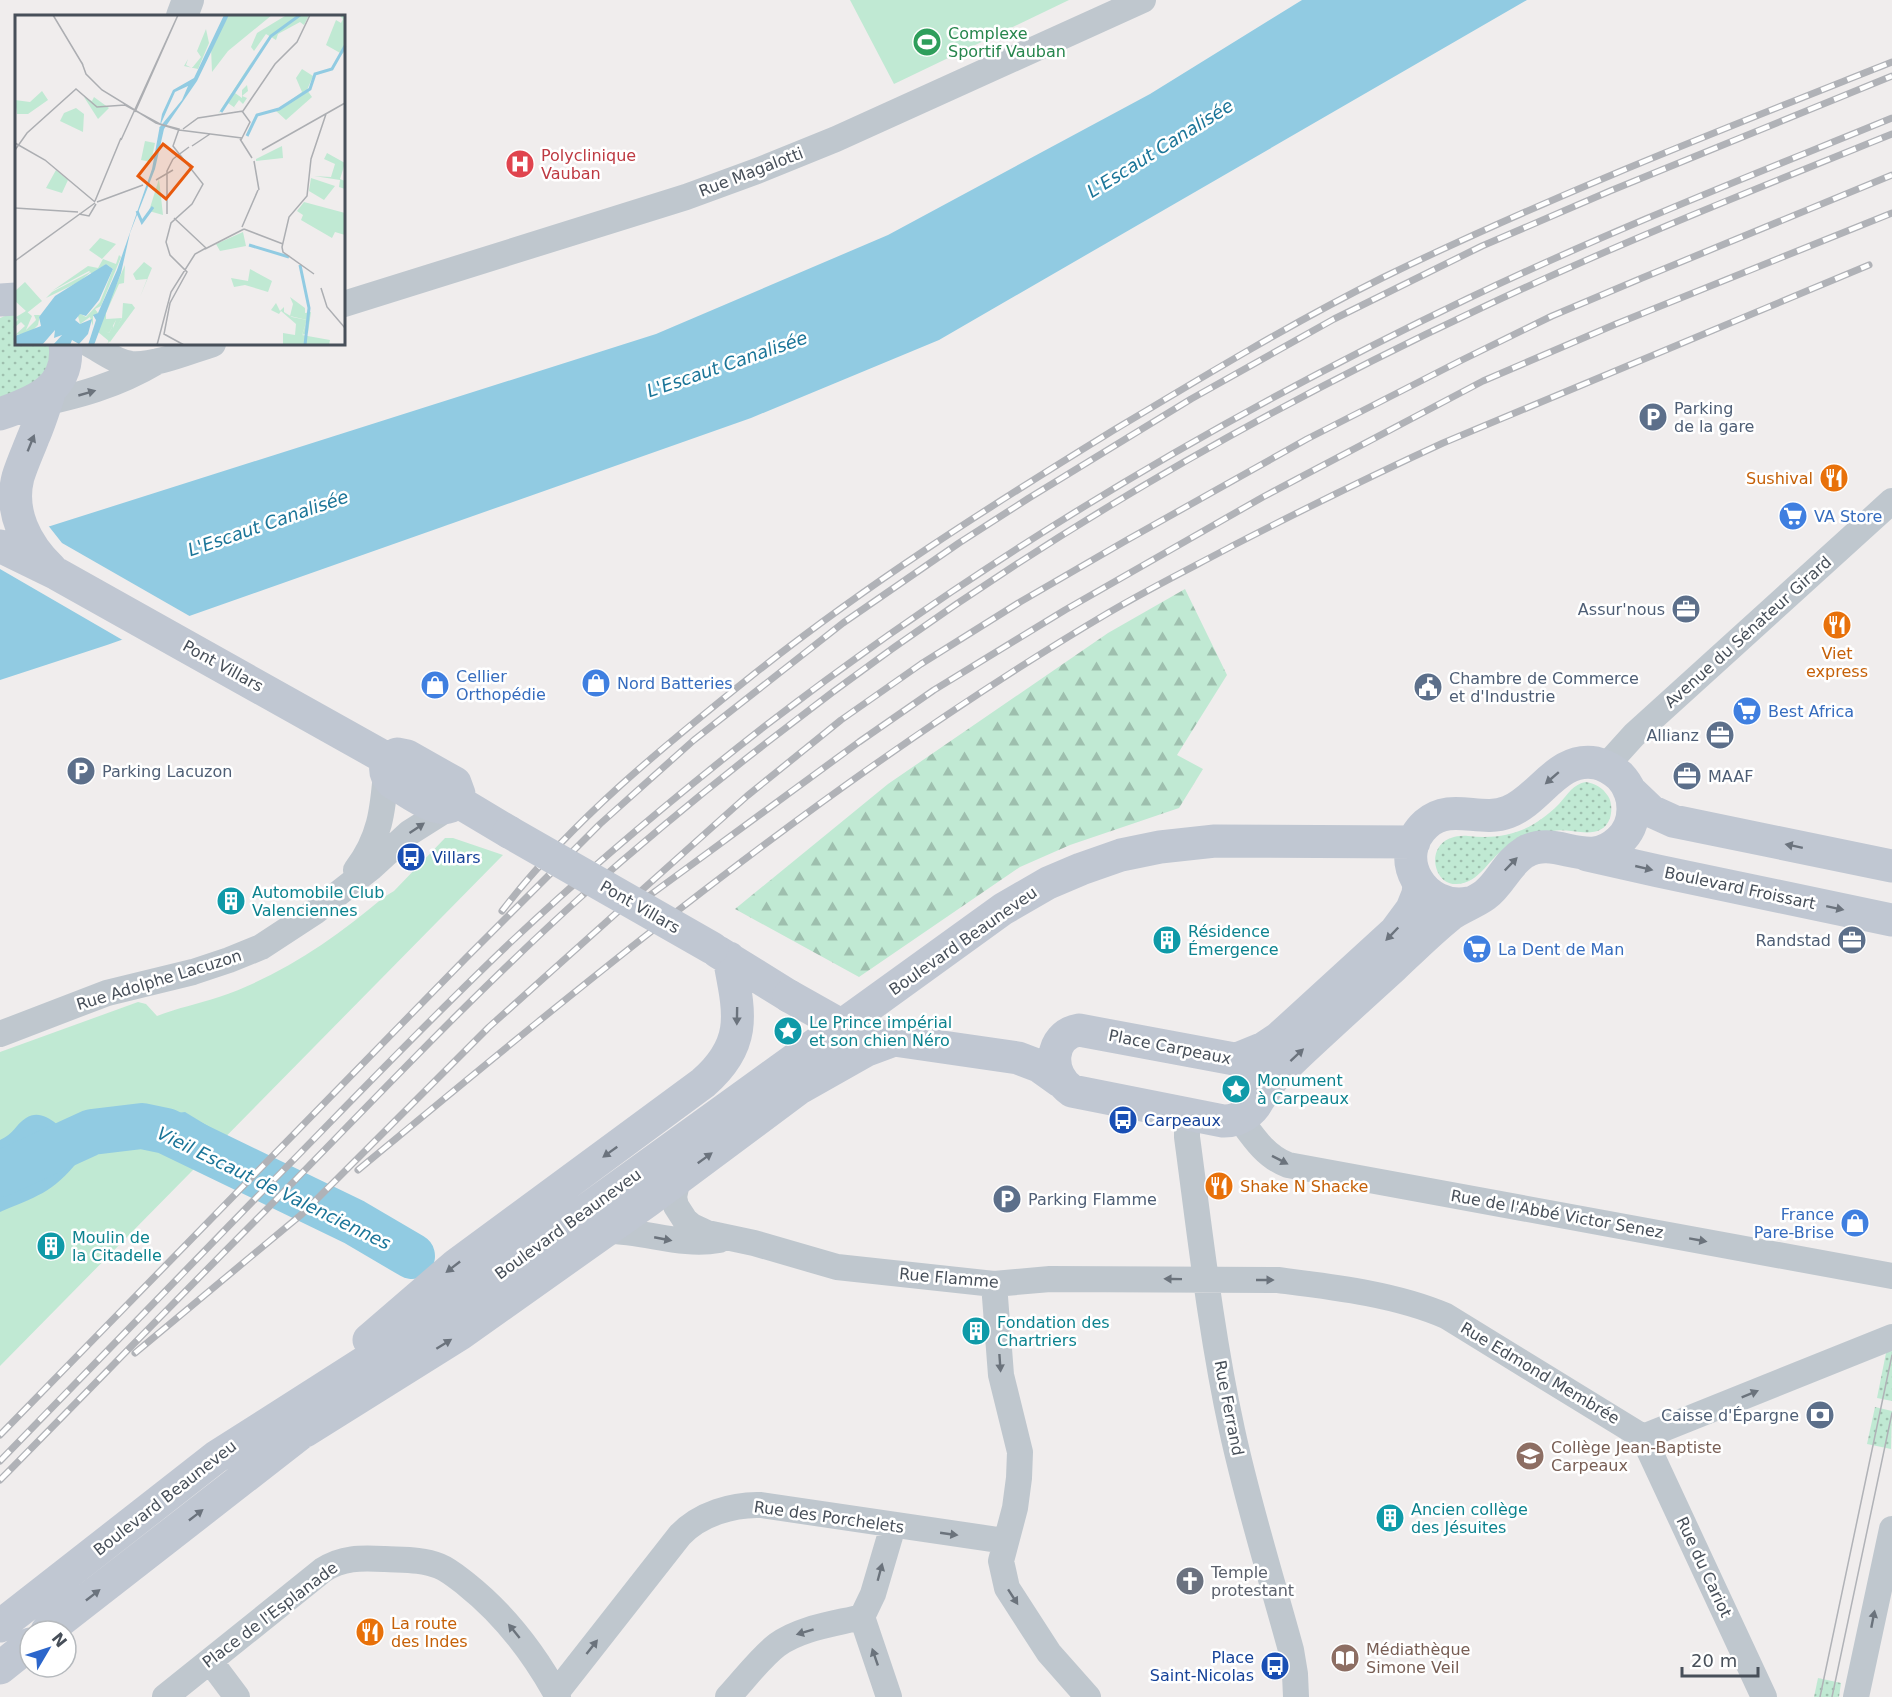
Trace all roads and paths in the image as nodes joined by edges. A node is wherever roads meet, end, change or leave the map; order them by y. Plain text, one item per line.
1 (188, 0) edge
2 (1143, 0) edge
3 (182, 15) edge
4 (345, 304) edge
5 (210, 345) edge
6 (73, 346) edge
7 (158, 361) junction
8 (48, 396) junction
9 (5, 412) edge
10 (1892, 501) edge
11 (0, 546) edge
12 (57, 574) junction
13 (387, 766) junction
14 (1606, 766) junction
15 (1629, 790) junction
16 (452, 805) junction
17 (1414, 842) junction
18 (1587, 855) junction
19 (1892, 866) edge
20 (1419, 884) junction
21 (339, 892) junction
22 (1469, 903) junction
23 (1892, 920) edge
24 (720, 953) junction
25 (896, 1030) junction
26 (0, 1034) edge
27 (1067, 1035) junction
28 (1237, 1059) junction
29 (1060, 1081) junction
30 (1249, 1109) junction
31 (1187, 1114) junction
32 (678, 1178) junction
33 (605, 1231) junction
34 (731, 1238) junction
35 (1892, 1275) edge
36 (1207, 1280) junction
37 (994, 1284) junction
38 (1892, 1337) edge
39 (295, 1421) junction
40 (1643, 1437) junction
41 (893, 1526) junction
42 (1892, 1529) edge
43 (1005, 1541) junction
44 (862, 1617) junction
45 (62, 1619) edge
46 (0, 1626) edge
47 (18, 1654) edge
48 (210, 1661) junction
49 (0, 1668) edge
50 (557, 1695) edge
51 (165, 1697) edge
52 (237, 1697) edge
53 (728, 1697) edge
54 (889, 1697) edge
55 (1088, 1697) edge
56 (1296, 1697) edge
57 (1764, 1697) edge
58 (1856, 1697) edge

1 - 3 street
2 - 4 street, Rue Magalotti
5 - 7 street
6 - 7 street
6 - 8 main road, Pont Villars
8 -> 7 street
8 - 9 main road
12 -> 8 main road, Pont Villars
10 - 14 street, Avenue du Sénateur Girard
11 - 12 main road, Pont Villars
12 - 13 main road, Pont Villars
13 - 16 main road
13 - 21 street, Rue Adolphe Lacuzon
14 - 15 main road
14 -> 17 main road
15 - 18 main road
19 -> 15 main road
21 -> 16 street, Rue Adolphe Lacuzon
16 - 24 main road, Pont Villars, bridge
17 - 20 main road
17 - 39 main road, Boulevard Beauneveu
22 -> 18 main road
18 -> 23 main road, Boulevard Froissart
20 - 22 main road
20 -> 28 main road
21 - 26 street, Rue Adolphe Lacuzon
30 -> 22 main road
24 - 25 main road, Pont Villars, bridge
24 -> 39 main road
25 - 27 main road, Pont Villars
25 - 29 main road, Pont Villars
32 -> 25 main road
27 - 28 main road, Place Carpeaux
27 - 29 main road
28 - 30 main road, Place Carpeaux
29 - 31 main road
30 - 31 main road
30 -> 35 street, Rue de l'Abbé Victor Senez
31 - 36 street, Rue Ferrand
32 - 33 main road
32 - 34 street, Rue Flamme
33 -> 34 street, Rue Flamme
39 -> 33 main road
34 - 37 street, Rue Flamme
36 -> 37 street, Rue Flamme
36 -> 40 street, Rue Edmond Membrée
36 - 56 street, Rue Ferrand
37 -> 43 street
40 -> 38 street
45 -> 39 main road, Boulevard Beauneveu
39 - 46 main road, Boulevard Beauneveu
40 - 57 street, Rue du Cariot
41 -> 43 street, Rue des Porchelets
44 -> 41 street
50 -> 41 street, Rue des Porchelets
58 -> 42 street
43 -> 55 street
44 -> 53 street
54 -> 44 street
47 - 49 main road
50 -> 48 street, Place de l'Esplanade
48 - 51 street, Place de l'Esplanade
48 - 52 street

